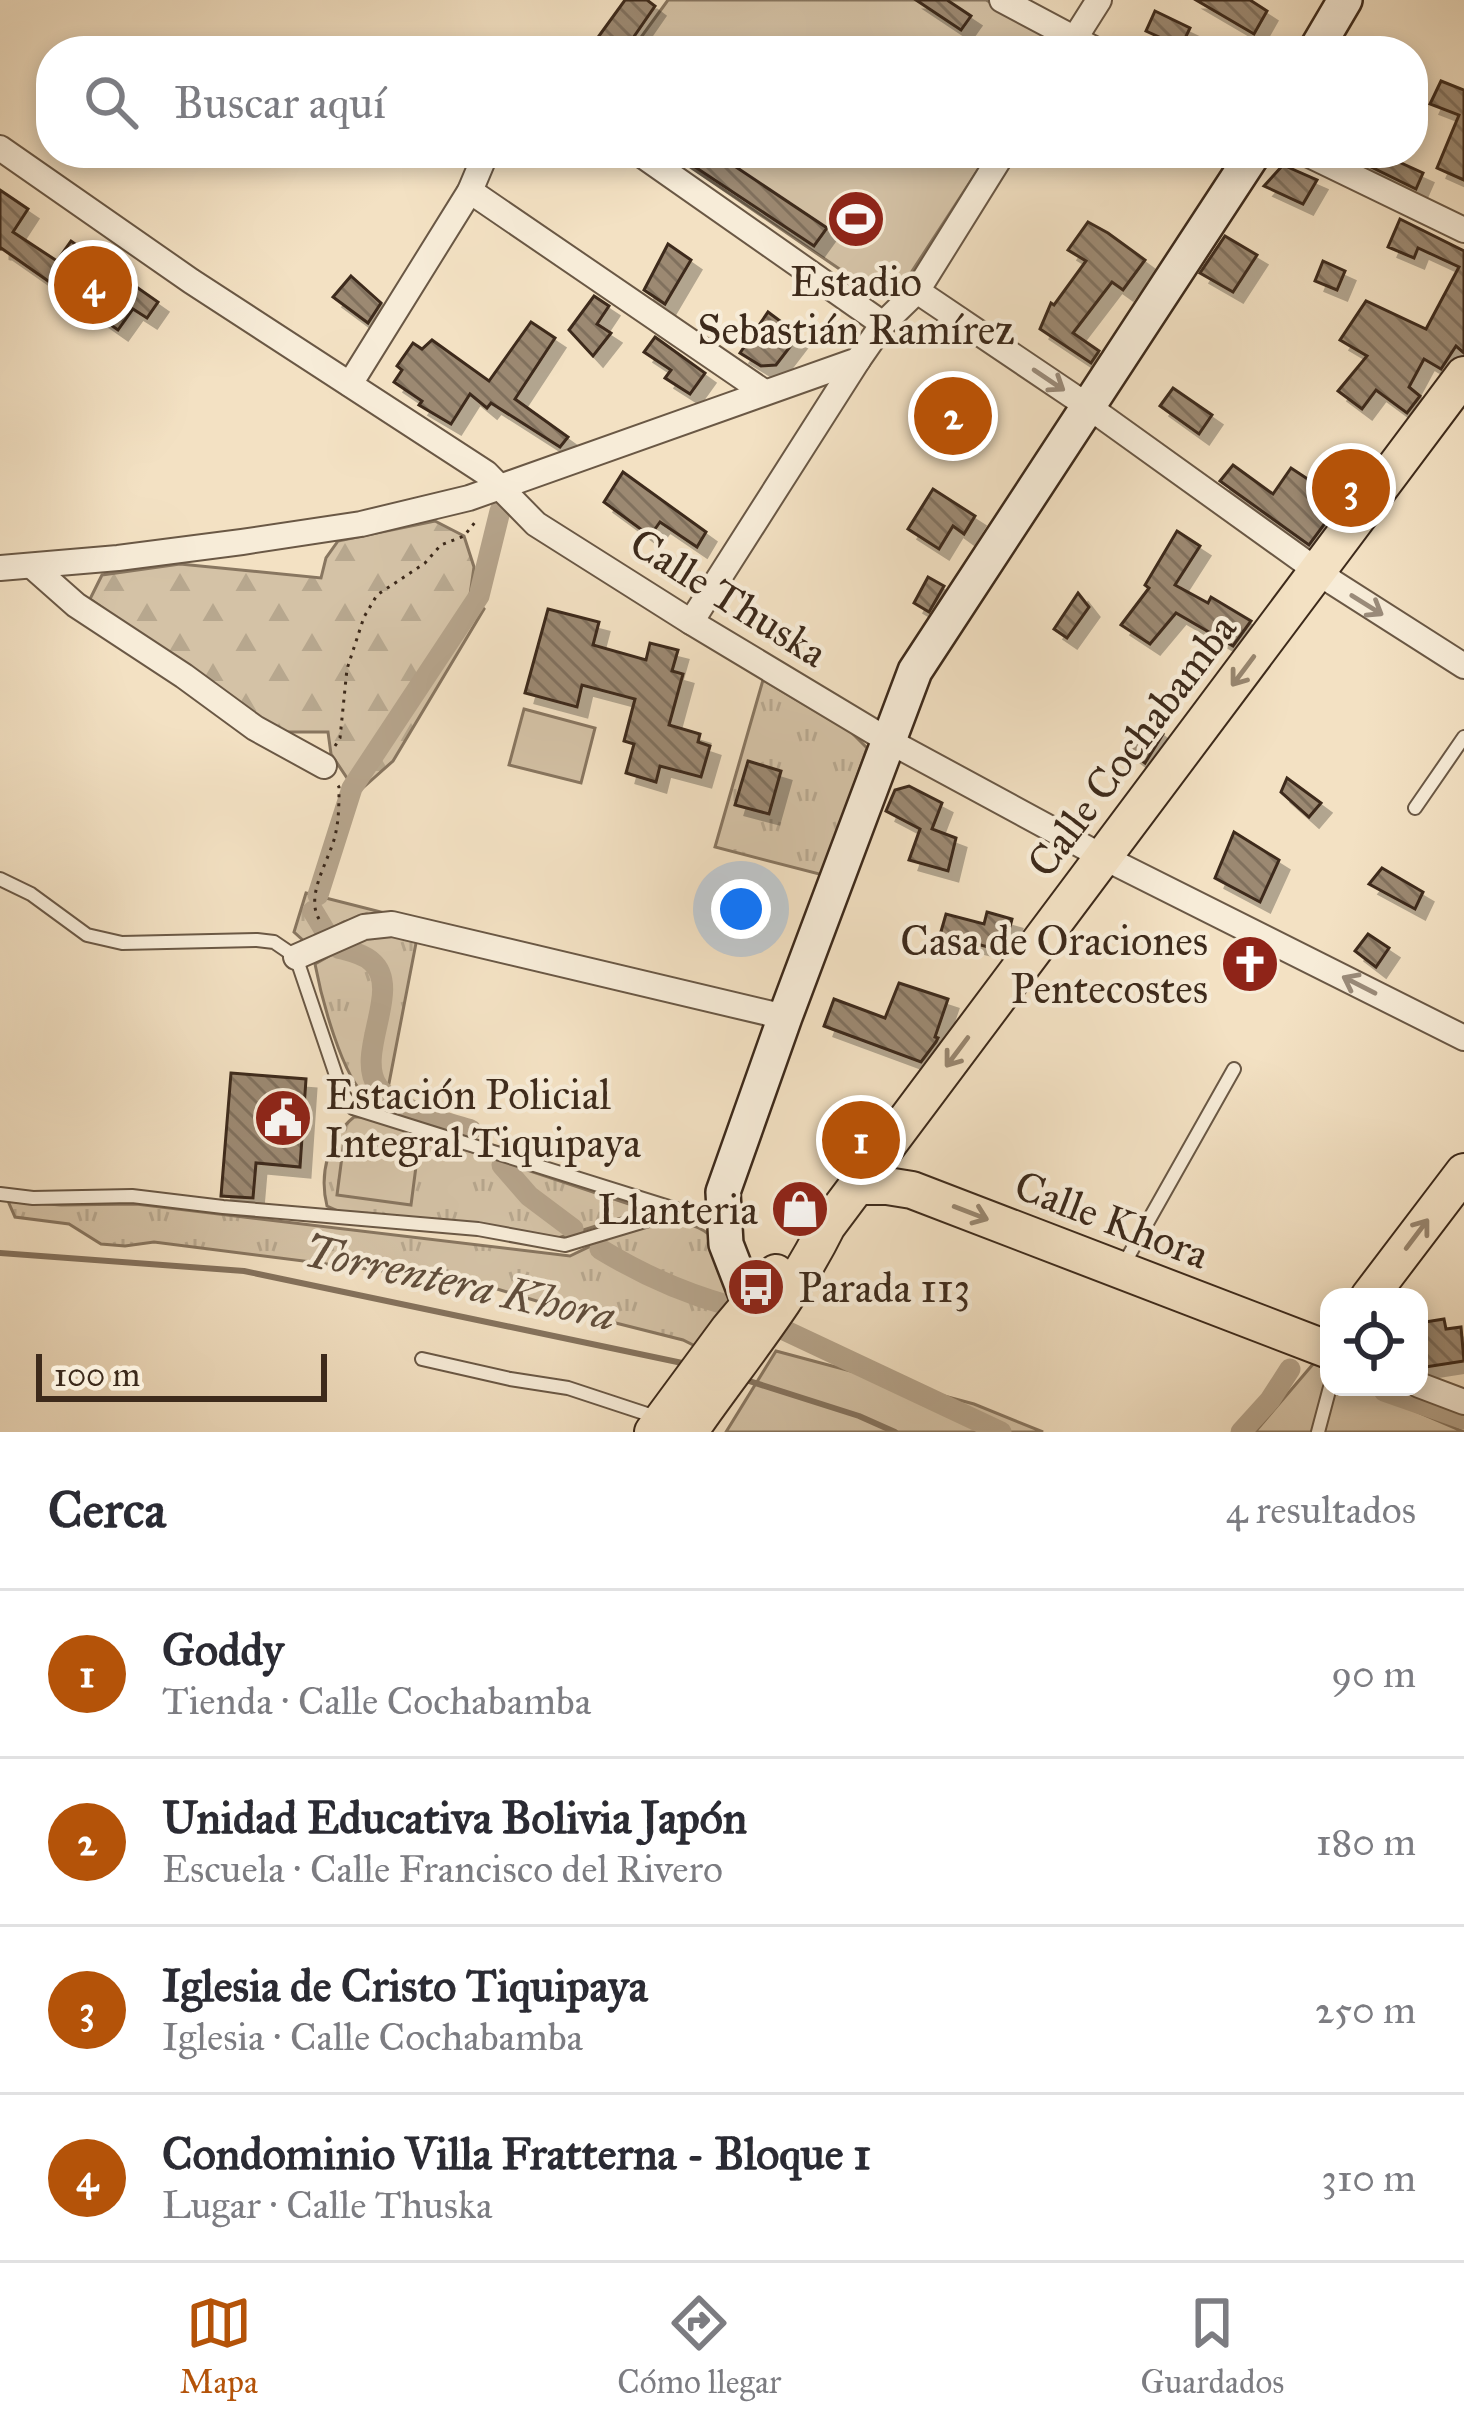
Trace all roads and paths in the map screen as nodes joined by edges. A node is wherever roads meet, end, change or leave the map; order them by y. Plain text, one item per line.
1 (1002, 0) edge
2 (1099, 0) edge
3 (1345, 0) edge
4 (1057, 36) edge
5 (1077, 36) edge
6 (1324, 36) edge
7 (0, 148) edge
8 (480, 168) edge
9 (660, 168) edge
10 (995, 168) edge
11 (1244, 168) edge
12 (1336, 168) edge
13 (470, 190) junction
14 (1464, 230) edge
15 (917, 291) junction
16 (883, 324) junction
17 (858, 360) junction
18 (1464, 375) edge
19 (350, 384) junction
20 (764, 392) junction
21 (1089, 407) junction
22 (501, 489) junction
23 (470, 498) junction
24 (33, 567) junction
25 (0, 568) edge
26 (1317, 572) junction
27 (692, 622) junction
28 (1464, 666) edge
29 (1464, 736) edge
30 (889, 740) junction
31 (324, 766) junction
32 (1415, 808) dead end
33 (1103, 857) junction
34 (0, 879) edge
35 (336, 940) junction
36 (296, 957) junction
37 (785, 1017) junction
38 (1464, 1038) edge
39 (1234, 1069) dead end
40 (1464, 1172) edge
41 (859, 1186) junction
42 (0, 1194) edge
43 (679, 1211) junction
44 (724, 1224) junction
45 (827, 1226) junction
46 (1120, 1270) junction
47 (1376, 1288) edge
48 (750, 1306) junction
49 (1320, 1348) edge
50 (736, 1351) junction
51 (422, 1359) dead end
52 (1428, 1388) edge
53 (1328, 1396) edge
54 (1464, 1402) edge
55 (677, 1419) edge
56 (1318, 1432) edge

1 - 4 street
2 - 5 street
3 - 6 main road
7 - 19 street, Calle Thuska
8 - 13 street
9 - 16 street
10 - 15 street
11 - 21 main road
12 - 14 street
13 - 19 street
13 - 20 street
15 - 16 street
15 -> 21 street
16 - 17 street
17 - 20 street
17 - 27 street
18 - 26 main road, Calle Cochabamba
19 - 22 street, Calle Thuska
20 - 22 street
21 - 26 street
21 - 30 main road
22 - 23 street
22 - 27 street, Calle Thuska
23 - 24 street
23 - 31 path
24 - 25 street
24 - 31 street
26 -> 28 street
26 -> 33 main road, Calle Cochabamba
27 - 30 street, Calle Thuska
29 - 32 lane
30 - 33 street, Calle Thuska
30 - 37 main road
31 - 35 path
38 -> 33 street, Calle Thuska
33 -> 41 main road, Calle Cochabamba
34 - 36 lane
35 - 36 street
35 - 37 street
36 - 43 lane
37 - 44 main road
39 - 46 lane
47 -> 40 main road
41 - 45 main road, Calle Cochabamba
41 -> 46 main road, Calle Khora
42 - 43 lane
43 - 44 lane
44 - 48 main road
45 - 48 main road
45 - 50 main road
46 - 49 main road, Calle Khora
48 - 50 main road
50 - 55 main road
51 - 55 lane
52 - 54 street
53 - 56 lane

